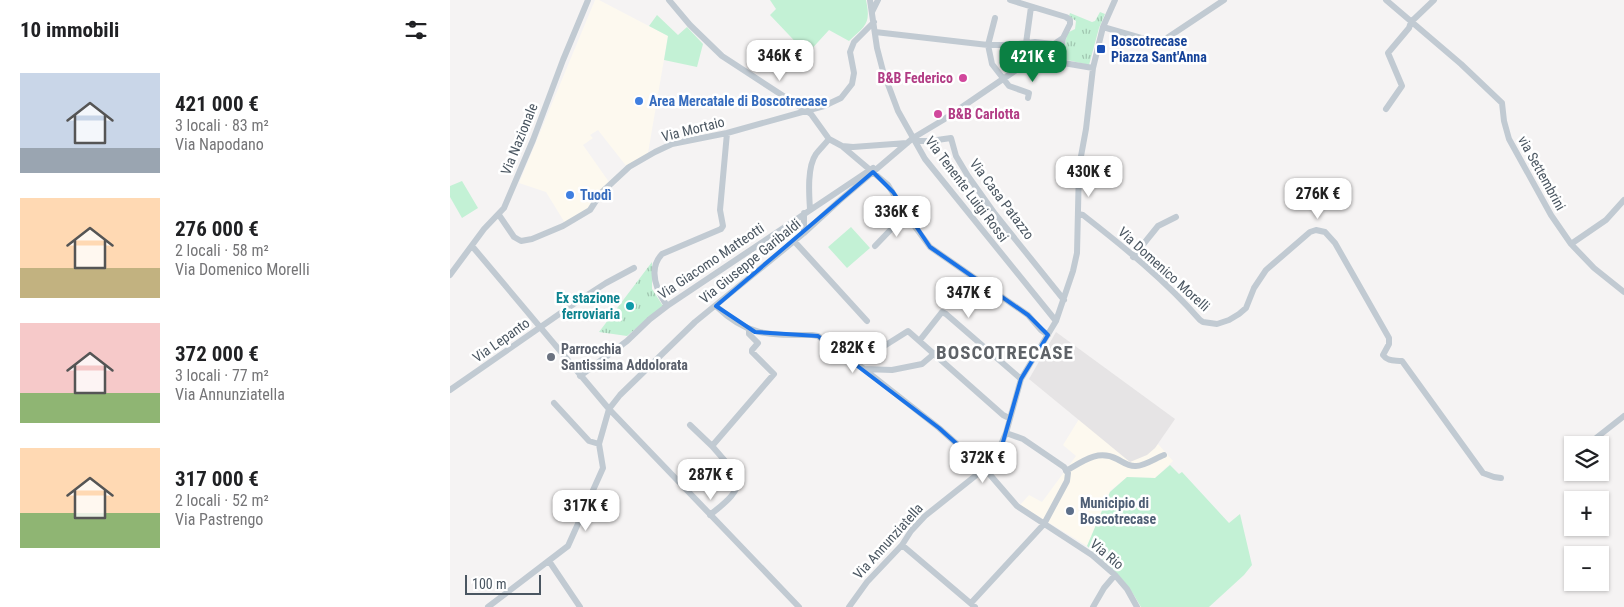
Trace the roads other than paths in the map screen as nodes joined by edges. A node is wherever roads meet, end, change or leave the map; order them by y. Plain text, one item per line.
1 (588, 0) edge
2 (669, 0) edge
3 (870, 0) edge
4 (878, 0) edge
5 (1012, 0) edge
6 (1115, 0) edge
7 (1224, 0) edge
8 (1386, 0) edge
9 (1434, 0) edge
10 (1031, 7) junction
11 (872, 12) junction
12 (995, 18) dead end
13 (874, 22) junction
14 (1411, 22) junction
15 (1103, 27) junction
16 (875, 32) junction
17 (1063, 38) junction
18 (1026, 43) junction
19 (1053, 44) junction
20 (988, 45) junction
21 (1034, 58) junction
22 (1059, 63) junction
23 (1023, 65) junction
24 (1094, 68) junction
25 (1003, 79) junction
26 (1028, 98) dead end
27 (1386, 109) dead end
28 (805, 111) junction
29 (727, 134) junction
30 (829, 139) junction
31 (912, 141) junction
32 (842, 146) junction
33 (872, 171) junction
34 (1624, 200) edge
35 (807, 211) junction
36 (1078, 214) junction
37 (499, 215) junction
38 (907, 216) junction
39 (1176, 217) dead end
40 (804, 234) junction
41 (794, 242) junction
42 (1571, 244) junction
43 (472, 246) junction
44 (875, 246) dead end
45 (1133, 257) junction
46 (634, 268) dead end
47 (450, 275) edge
48 (1624, 292) edge
49 (1064, 300) junction
50 (667, 306) junction
51 (716, 306) junction
52 (867, 321) dead end
53 (1056, 321) junction
54 (541, 327) junction
55 (749, 329) junction
56 (1048, 335) junction
57 (920, 340) junction
58 (882, 348) dead end
59 (935, 353) junction
60 (864, 369) junction
61 (580, 376) junction
62 (1021, 379) junction
63 (450, 390) edge
64 (554, 403) dead end
65 (609, 409) junction
66 (1624, 416) edge
67 (1009, 418) junction
68 (690, 425) dead end
69 (1006, 433) junction
70 (1599, 436) edge
71 (599, 444) junction
72 (712, 446) junction
73 (1164, 455) dead end
74 (985, 469) junction
75 (1066, 471) junction
76 (1501, 478) dead end
77 (710, 515) junction
78 (1044, 524) junction
79 (902, 546) junction
80 (549, 561) junction
81 (1115, 575) junction
82 (973, 605) edge
83 (488, 607) edge
84 (580, 607) edge
85 (799, 607) edge
86 (849, 607) edge
87 (1093, 607) edge
88 (1137, 607) edge

1 - 37 street, Via Nazionale
2 - 28 street
3 - 11 street, Via Tenente Luigi Rossi
4 - 11 street
5 - 10 street
6 - 15 street, Via Annunziatella
7 - 15 street
8 - 14 street, via Settembrini
9 - 14 street
10 - 17 street
10 - 18 street
11 - 13 street, Via Tenente Luigi Rossi
12 - 20 street
13 - 16 street, Via Tenente Luigi Rossi
13 - 28 street, Via Mortaio
14 - 27 street
14 - 42 street, via Settembrini
15 - 24 street, Via Annunziatella
16 - 20 street
16 - 31 street, Via Tenente Luigi Rossi
17 - 19 street
17 - 22 street
18 - 19 street
18 - 20 street
18 - 23 street
19 - 21 street
20 - 25 street
21 - 22 street
21 - 23 street
22 - 24 street
23 - 25 street
24 - 36 street, Via Annunziatella
25 - 26 street
25 - 31 street
28 - 29 street, Via Mortaio
28 - 30 street
29 - 37 street, Via Mortaio
29 - 50 street
30 - 32 street
30 - 35 street
31 - 32 street
31 - 33 street, Via Giacomo Matteotti
31 - 49 street, Via Casa Patazzo
31 - 53 street, Via Tenente Luigi Rossi
32 - 33 street
33 - 35 street, Via Giacomo Matteotti
33 - 38 street
33 - 40 street, Via Giuseppe Garibaldi
34 - 42 street
35 - 40 street
35 - 50 street, Via Giacomo Matteotti
36 - 45 street, Via Domenico Morelli
36 - 49 street, Via Annunziatella
37 - 43 street, Via Nazionale
38 - 44 street
38 - 56 street
39 - 45 street
40 - 41 street, Via Giuseppe Garibaldi
41 - 51 street, Via Giuseppe Garibaldi
41 - 52 street
42 - 48 street, via Settembrini
43 - 47 street, Via Nazionale
43 - 54 street
45 - 76 street, Via Domenico Morelli
46 - 54 street, Via Lepanto
49 - 53 street, Via Annunziatella
50 - 61 street, Via Giacomo Matteotti
51 - 55 street, Via Rio
51 - 65 street, Via Giuseppe Garibaldi
53 - 56 street, Via Annunziatella
54 - 61 street
54 - 63 street, Via Lepanto
55 - 60 street, Via Rio
55 - 72 street
56 - 62 street, Via Annunziatella
57 - 58 street
57 - 59 street
57 - 62 street
59 - 60 street
59 - 67 street
60 - 74 street, Via Rio
61 - 65 street
62 - 67 street, Via Annunziatella
64 - 71 street
65 - 71 street
65 - 77 street
66 - 70 street
67 - 69 street, Via Annunziatella
68 - 72 street
69 - 74 street, Via Annunziatella
69 - 75 street
71 - 80 street
72 - 77 street
73 - 75 street
74 - 78 street, Via Rio
74 - 79 street, Via Annunziatella
75 - 78 street
77 - 85 street
78 - 81 street, Via Rio
78 - 82 street
79 - 82 street
79 - 86 street, Via Annunziatella
80 - 83 street
80 - 84 street
81 - 87 street
81 - 88 street, Via Rio

